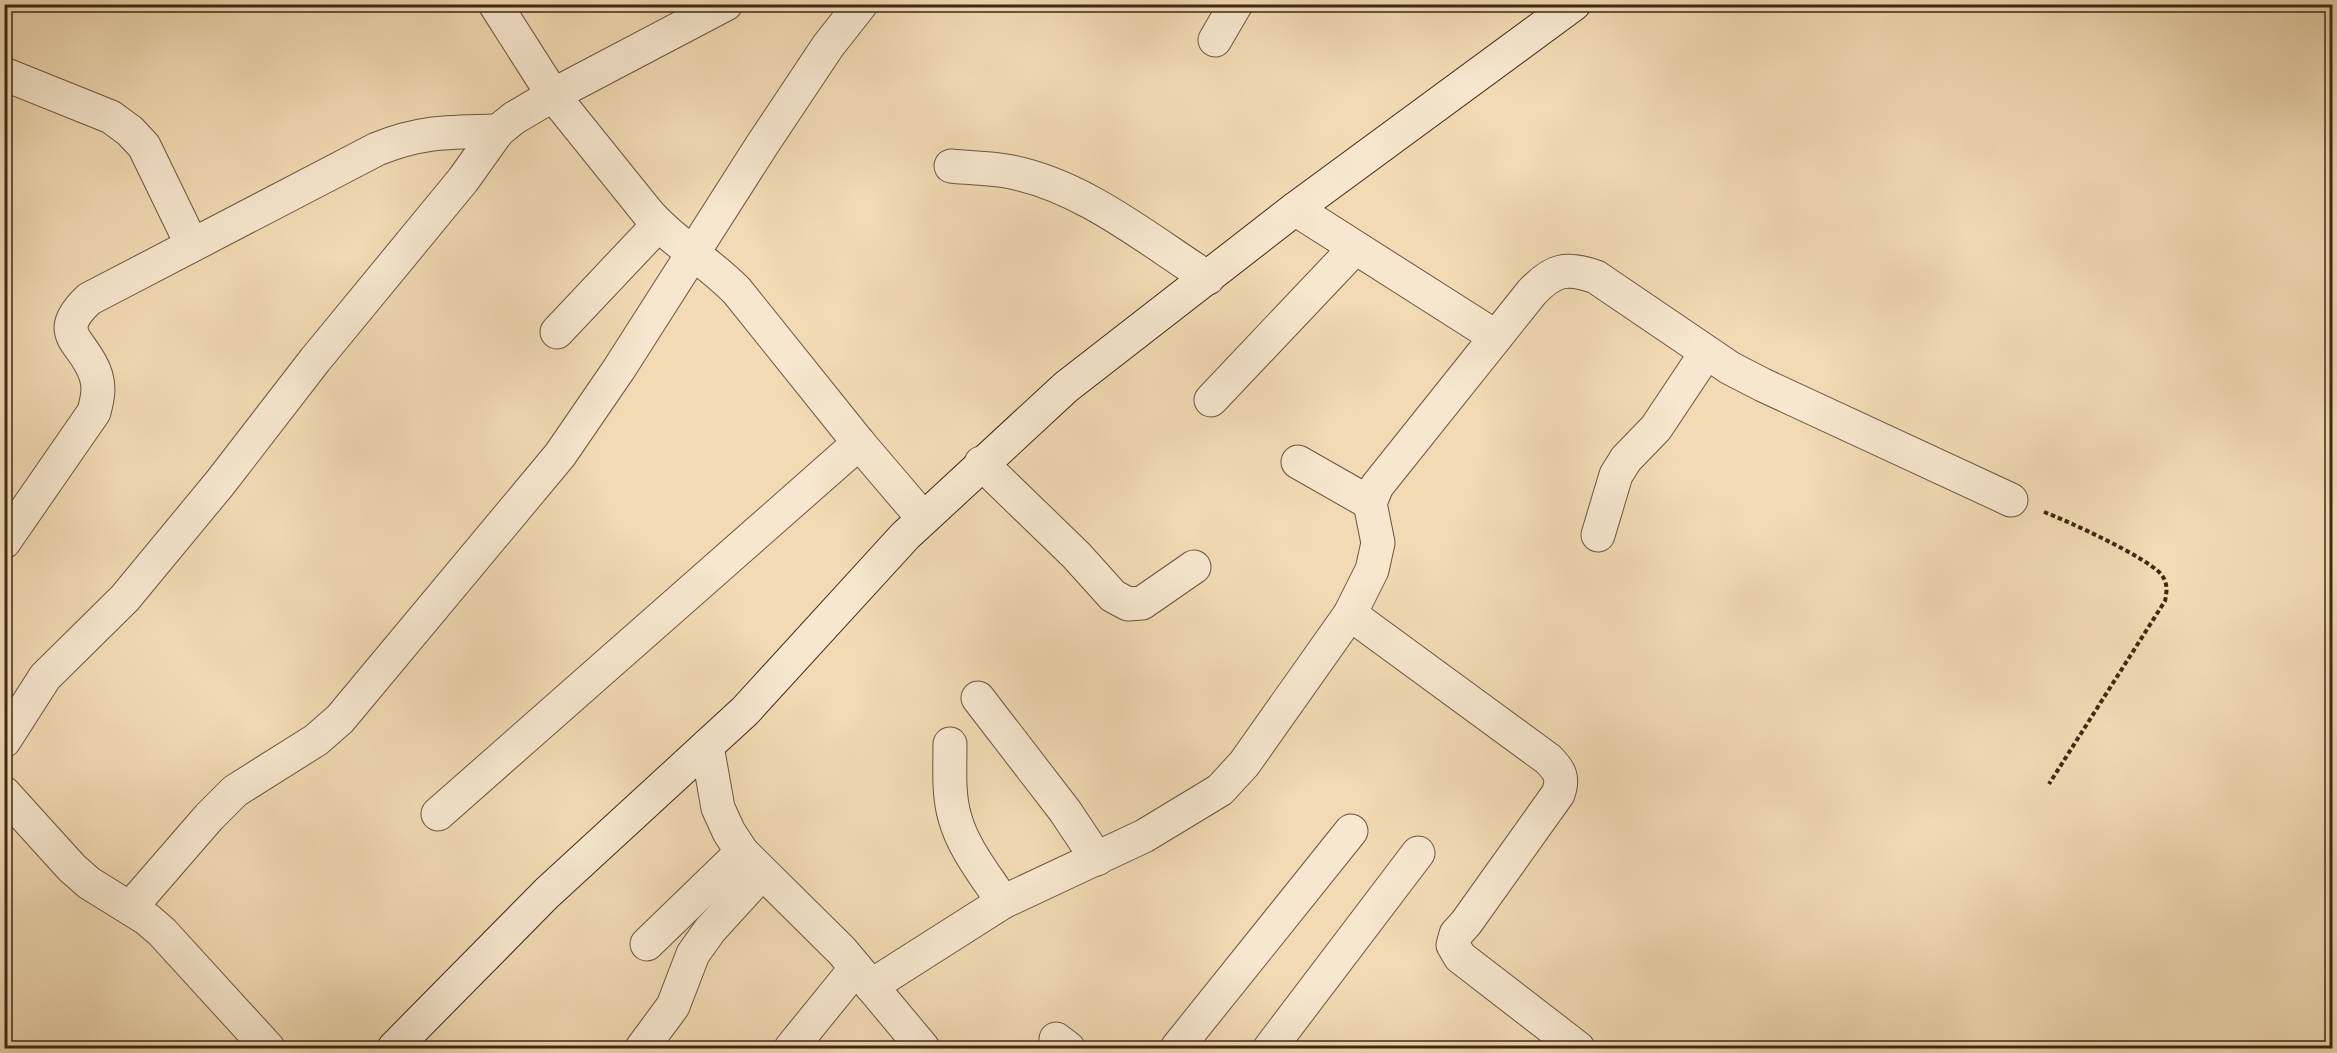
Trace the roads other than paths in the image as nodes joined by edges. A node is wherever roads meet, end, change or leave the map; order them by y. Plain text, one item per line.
1 (495, 4) edge
2 (726, 4) edge
3 (861, 4) edge
4 (1236, 4) edge
5 (1558, 8) edge
6 (1215, 40) dead end
7 (4, 74) edge
8 (553, 95) junction
9 (498, 131) junction
10 (951, 166) dead end
11 (1295, 209) junction
12 (658, 225) junction
13 (192, 245) junction
14 (1355, 248) junction
15 (694, 253) junction
16 (1208, 278) junction
17 (557, 332) dead end
18 (1496, 337) junction
19 (1706, 353) junction
20 (1211, 400) dead end
21 (859, 444) junction
22 (1298, 462) dead end
23 (981, 463) junction
24 (2011, 500) road end
25 (1370, 503) junction
26 (923, 518) junction
27 (1598, 535) dead end
28 (4, 542) edge
29 (1194, 567) dead end
30 (1350, 614) junction
31 (978, 698) dead end
32 (4, 741) edge
33 (950, 744) dead end
34 (707, 746) junction
35 (4, 793) edge
36 (438, 814) dead end
37 (1351, 831) dead end
38 (1418, 853) dead end
39 (1097, 859) junction
40 (752, 863) junction
41 (1003, 902) junction
42 (131, 908) junction
43 (647, 944) dead end
44 (864, 977) junction
45 (268, 1048) edge
46 (394, 1048) edge
47 (642, 1048) edge
48 (790, 1048) edge
49 (923, 1048) edge
50 (1177, 1048) edge
51 (1270, 1048) edge
52 (1578, 1048) edge

1 - 8 street
2 - 8 street
3 - 15 street
4 - 6 street
5 - 11 street
7 - 13 street
8 - 9 street
8 - 12 street
9 - 13 street
9 - 32 street
10 - 16 street
11 - 14 street
11 - 16 street
12 - 15 street
12 - 17 street
13 - 28 street
14 - 18 street
14 - 20 street
15 - 21 street
15 - 42 street
16 - 23 street
18 - 19 street
18 - 25 street
19 - 24 street
19 - 27 street
21 - 26 street
21 - 36 street
22 - 25 street
23 - 26 street
23 - 29 street
25 - 30 street
26 - 34 street
30 - 39 street
30 - 52 street
31 - 39 street
33 - 41 street
34 - 40 street
34 - 46 street
35 - 42 street
37 - 50 street
38 - 51 street
39 - 41 street
40 - 43 street
40 - 44 street
40 - 47 street
41 - 44 street
42 - 45 street
44 - 48 street
44 - 49 street

